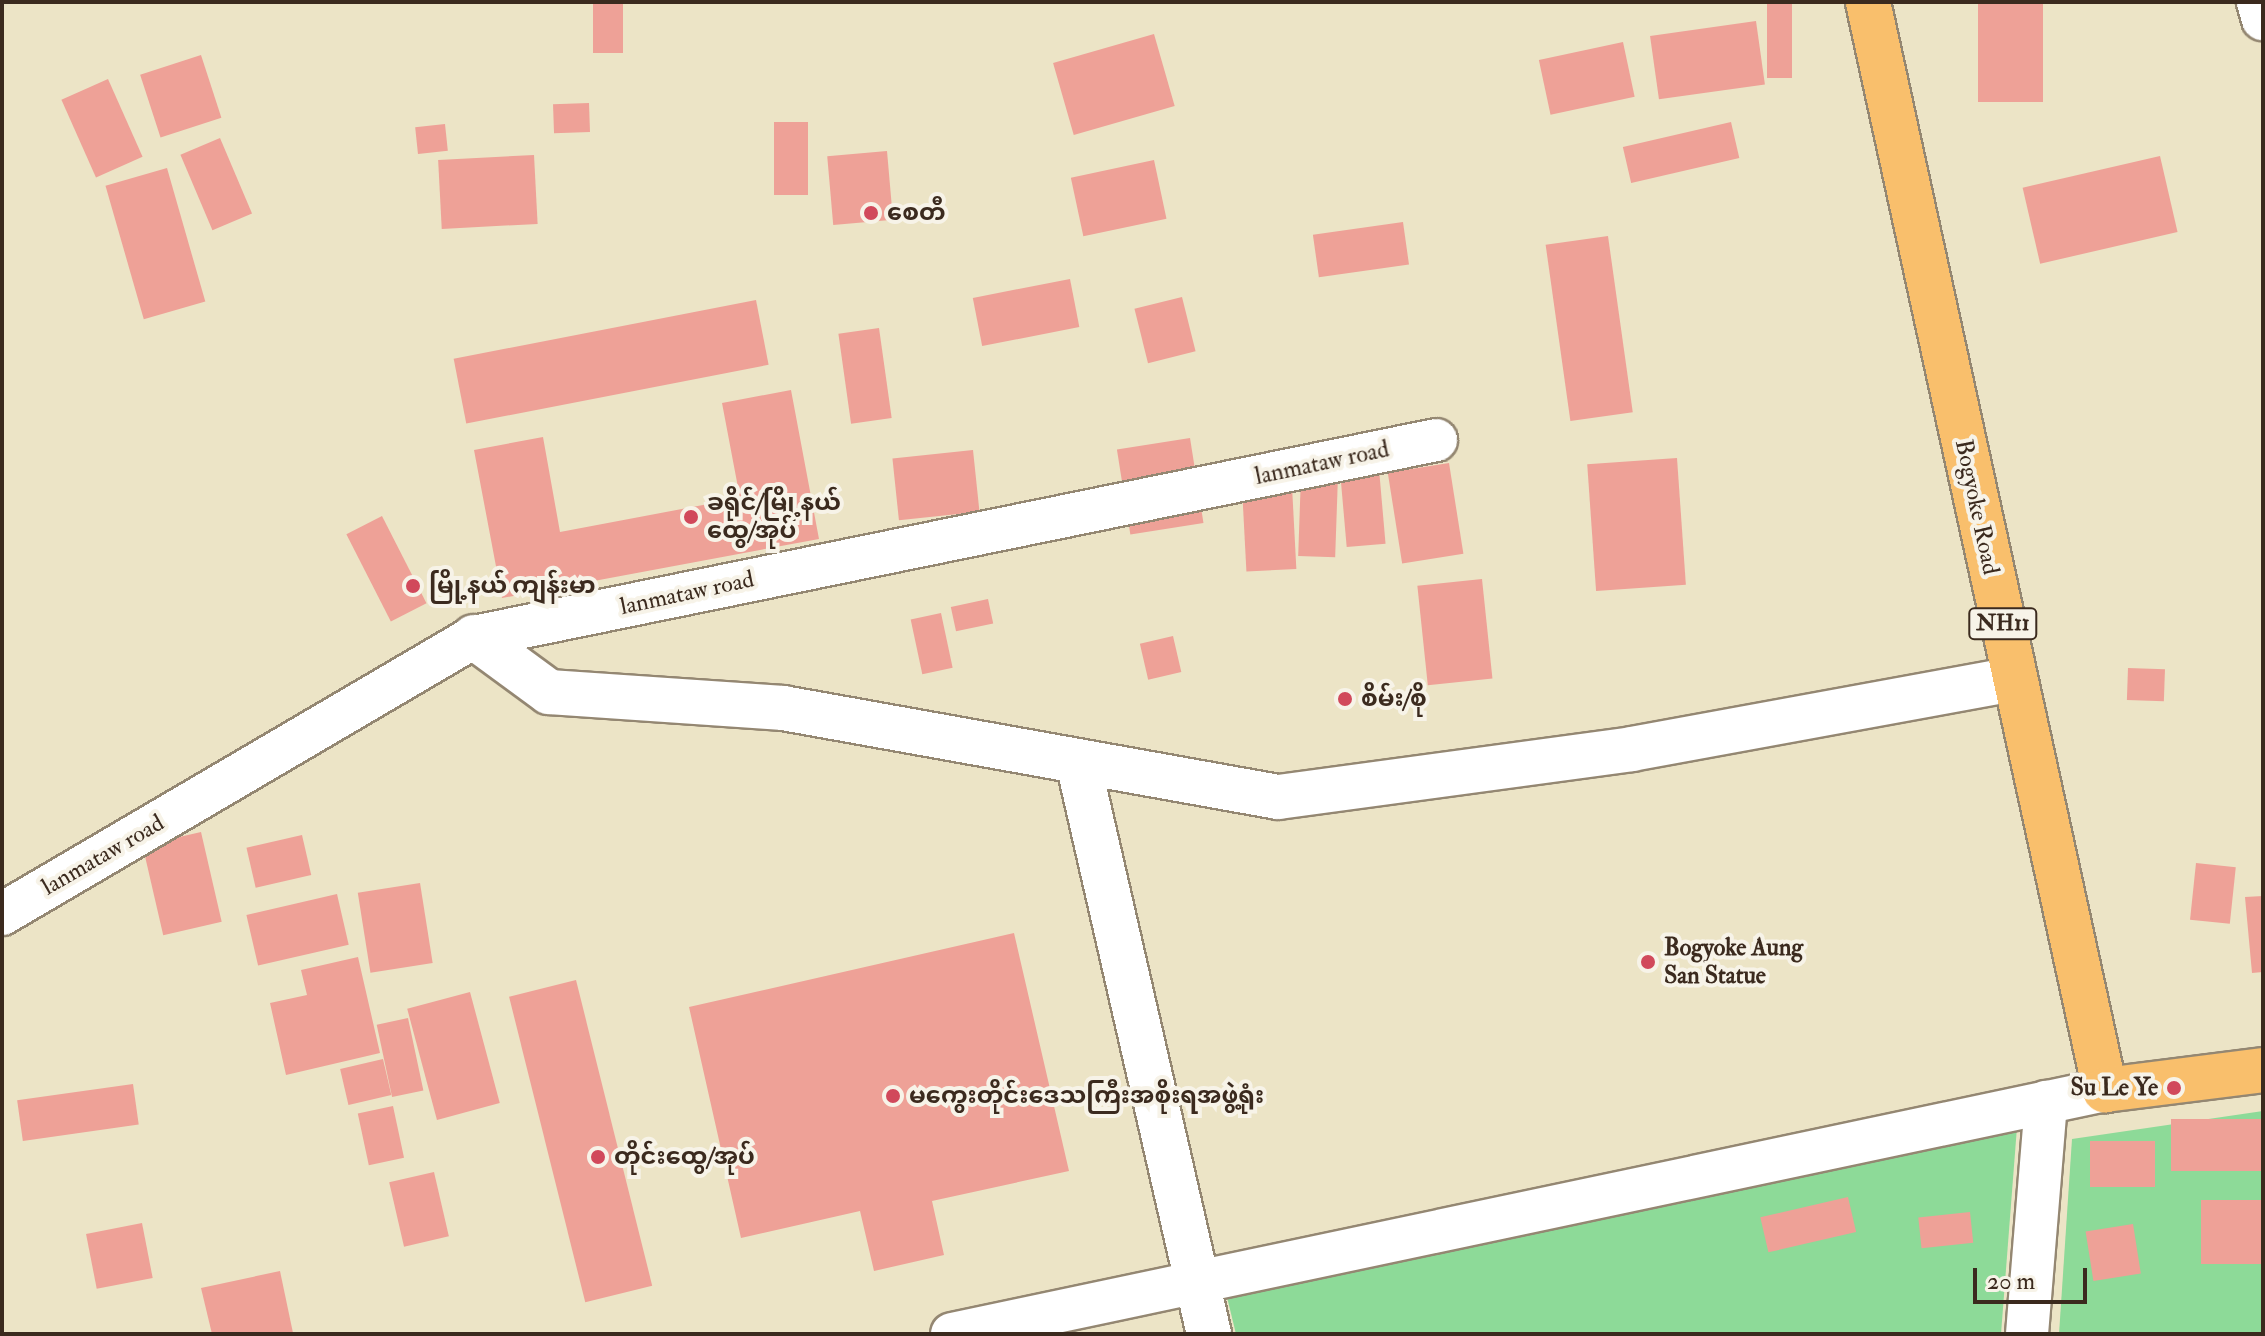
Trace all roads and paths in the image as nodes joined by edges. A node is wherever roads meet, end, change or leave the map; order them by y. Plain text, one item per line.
1 (1868, 2) edge
2 (2258, 2) edge
3 (2263, 19) edge
4 (1436, 440) dead end
5 (474, 637) junction
6 (2015, 679) junction
7 (1078, 762) junction
8 (2, 914) edge
9 (2263, 1070) edge
10 (2105, 1090) junction
11 (2046, 1102) junction
12 (1199, 1284) junction
13 (952, 1334) edge
14 (1209, 1334) edge
15 (2027, 1334) edge

1 - 6 highway, Bogyoke Road / NH11
2 - 3 street
4 - 5 street, lanmataw road
5 - 7 street
5 - 8 street, lanmataw road
6 - 7 street
6 - 10 highway, Bogyoke Road / NH11
7 - 12 street
9 - 10 highway
10 - 11 street
11 - 12 street
11 - 15 street
12 - 13 street
12 - 14 street

